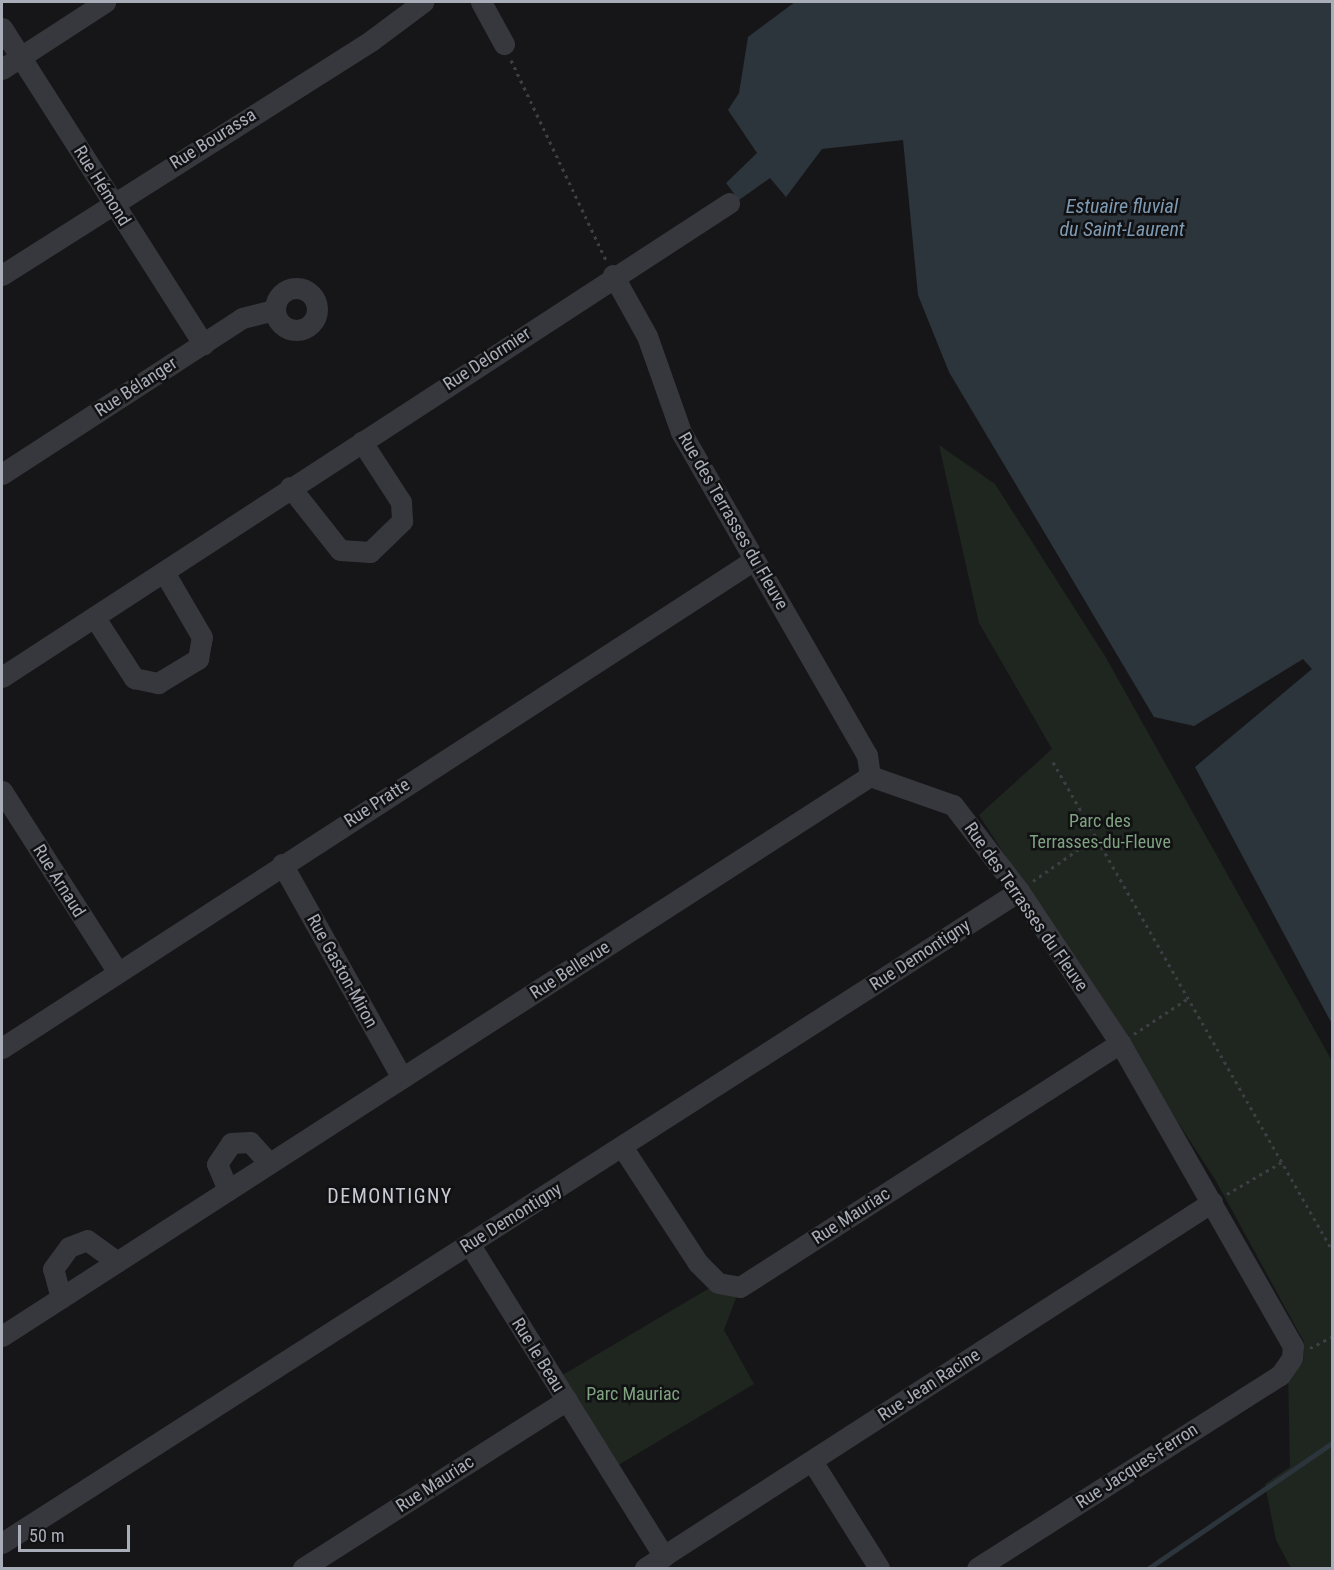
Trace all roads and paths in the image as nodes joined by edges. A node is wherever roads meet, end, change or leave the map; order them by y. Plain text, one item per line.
1 (105, 2) edge
2 (423, 2) edge
3 (481, 2) edge
4 (2, 28) edge
5 (504, 44) joint
6 (21, 57) junction
7 (2, 69) edge
8 (112, 202) junction
9 (729, 203) dead end
10 (2, 275) edge
11 (613, 275) junction
12 (274, 310) dead end
13 (203, 344) junction
14 (362, 442) junction
15 (2, 474) edge
16 (290, 487) junction
17 (754, 560) junction
18 (164, 573) junction
19 (95, 618) junction
20 (2, 677) edge
21 (1053, 762) dead end
22 (870, 776) junction
23 (2, 791) edge
24 (1096, 837) junction
25 (282, 864) junction
26 (1019, 891) junction
27 (117, 971) junction
28 (1187, 999) junction
29 (1120, 1043) junction
30 (2, 1048) edge
31 (402, 1078) junction
32 (623, 1148) junction
33 (1282, 1162) junction
34 (269, 1164) junction
35 (228, 1190) junction
36 (1212, 1202) junction
37 (470, 1245) junction
38 (1332, 1250) edge
39 (117, 1262) junction
40 (61, 1298) junction
41 (2, 1336) edge
42 (1332, 1336) edge
43 (1292, 1358) junction
44 (567, 1400) junction
45 (812, 1461) junction
46 (2, 1543) edge
47 (664, 1557) junction
48 (303, 1569) edge
49 (645, 1569) edge
50 (879, 1569) edge
51 (977, 1569) edge

1 - 6 street
2 - 8 street, Rue Bourassa
3 - 5 street
4 - 6 street, Rue Hémond
5 - 11 path
6 - 7 street
6 - 8 street, Rue Hémond
8 - 10 street, Rue Bourassa
8 - 13 street, Rue Hémond
9 - 11 street, Rue Delormier
11 - 14 street, Rue Delormier
11 - 17 street, Rue des Terrasses du Fleuve
12 - 13 street, Rue Bélanger
13 - 15 street, Rue Bélanger
14 - 16 street, Rue Delormier
14 - 16 street
16 - 18 street, Rue Delormier
17 - 22 street, Rue des Terrasses du Fleuve
17 - 25 street, Rue Pratte
18 - 19 street, Rue Delormier
18 - 19 street
19 - 20 street, Rue Delormier
21 - 24 path
22 - 26 street, Rue des Terrasses du Fleuve
22 - 31 street, Rue Bellevue
23 - 27 street, Rue Arnaud
24 - 26 path
24 - 28 path
25 - 27 street, Rue Pratte
25 - 31 street, Rue Gaston-Miron
26 - 29 street, Rue des Terrasses du Fleuve
26 - 32 street, Rue Demontigny
27 - 30 street, Rue Pratte
28 - 29 path
28 - 33 path
29 - 32 street, Rue Mauriac
29 - 36 street, Rue des Terrasses du Fleuve
31 - 34 street, Rue Bellevue
32 - 37 street, Rue Demontigny
33 - 36 path
33 - 38 path
34 - 35 street, Rue Bellevue
34 - 35 street
35 - 39 street, Rue Bellevue
36 - 43 street, Rue des Terrasses du Fleuve
36 - 45 street, Rue Jean Racine
37 - 44 street, Rue le Beau
37 - 46 street, Rue Demontigny
39 - 40 street, Rue Bellevue
39 - 40 street
40 - 41 street, Rue Bellevue
42 - 43 path
43 - 51 street, Rue Jacques-Ferron
44 - 47 street, Rue le Beau
44 - 48 street, Rue Mauriac
45 - 47 street, Rue Jean Racine
45 - 50 street
47 - 49 street, Rue Jean Racine

